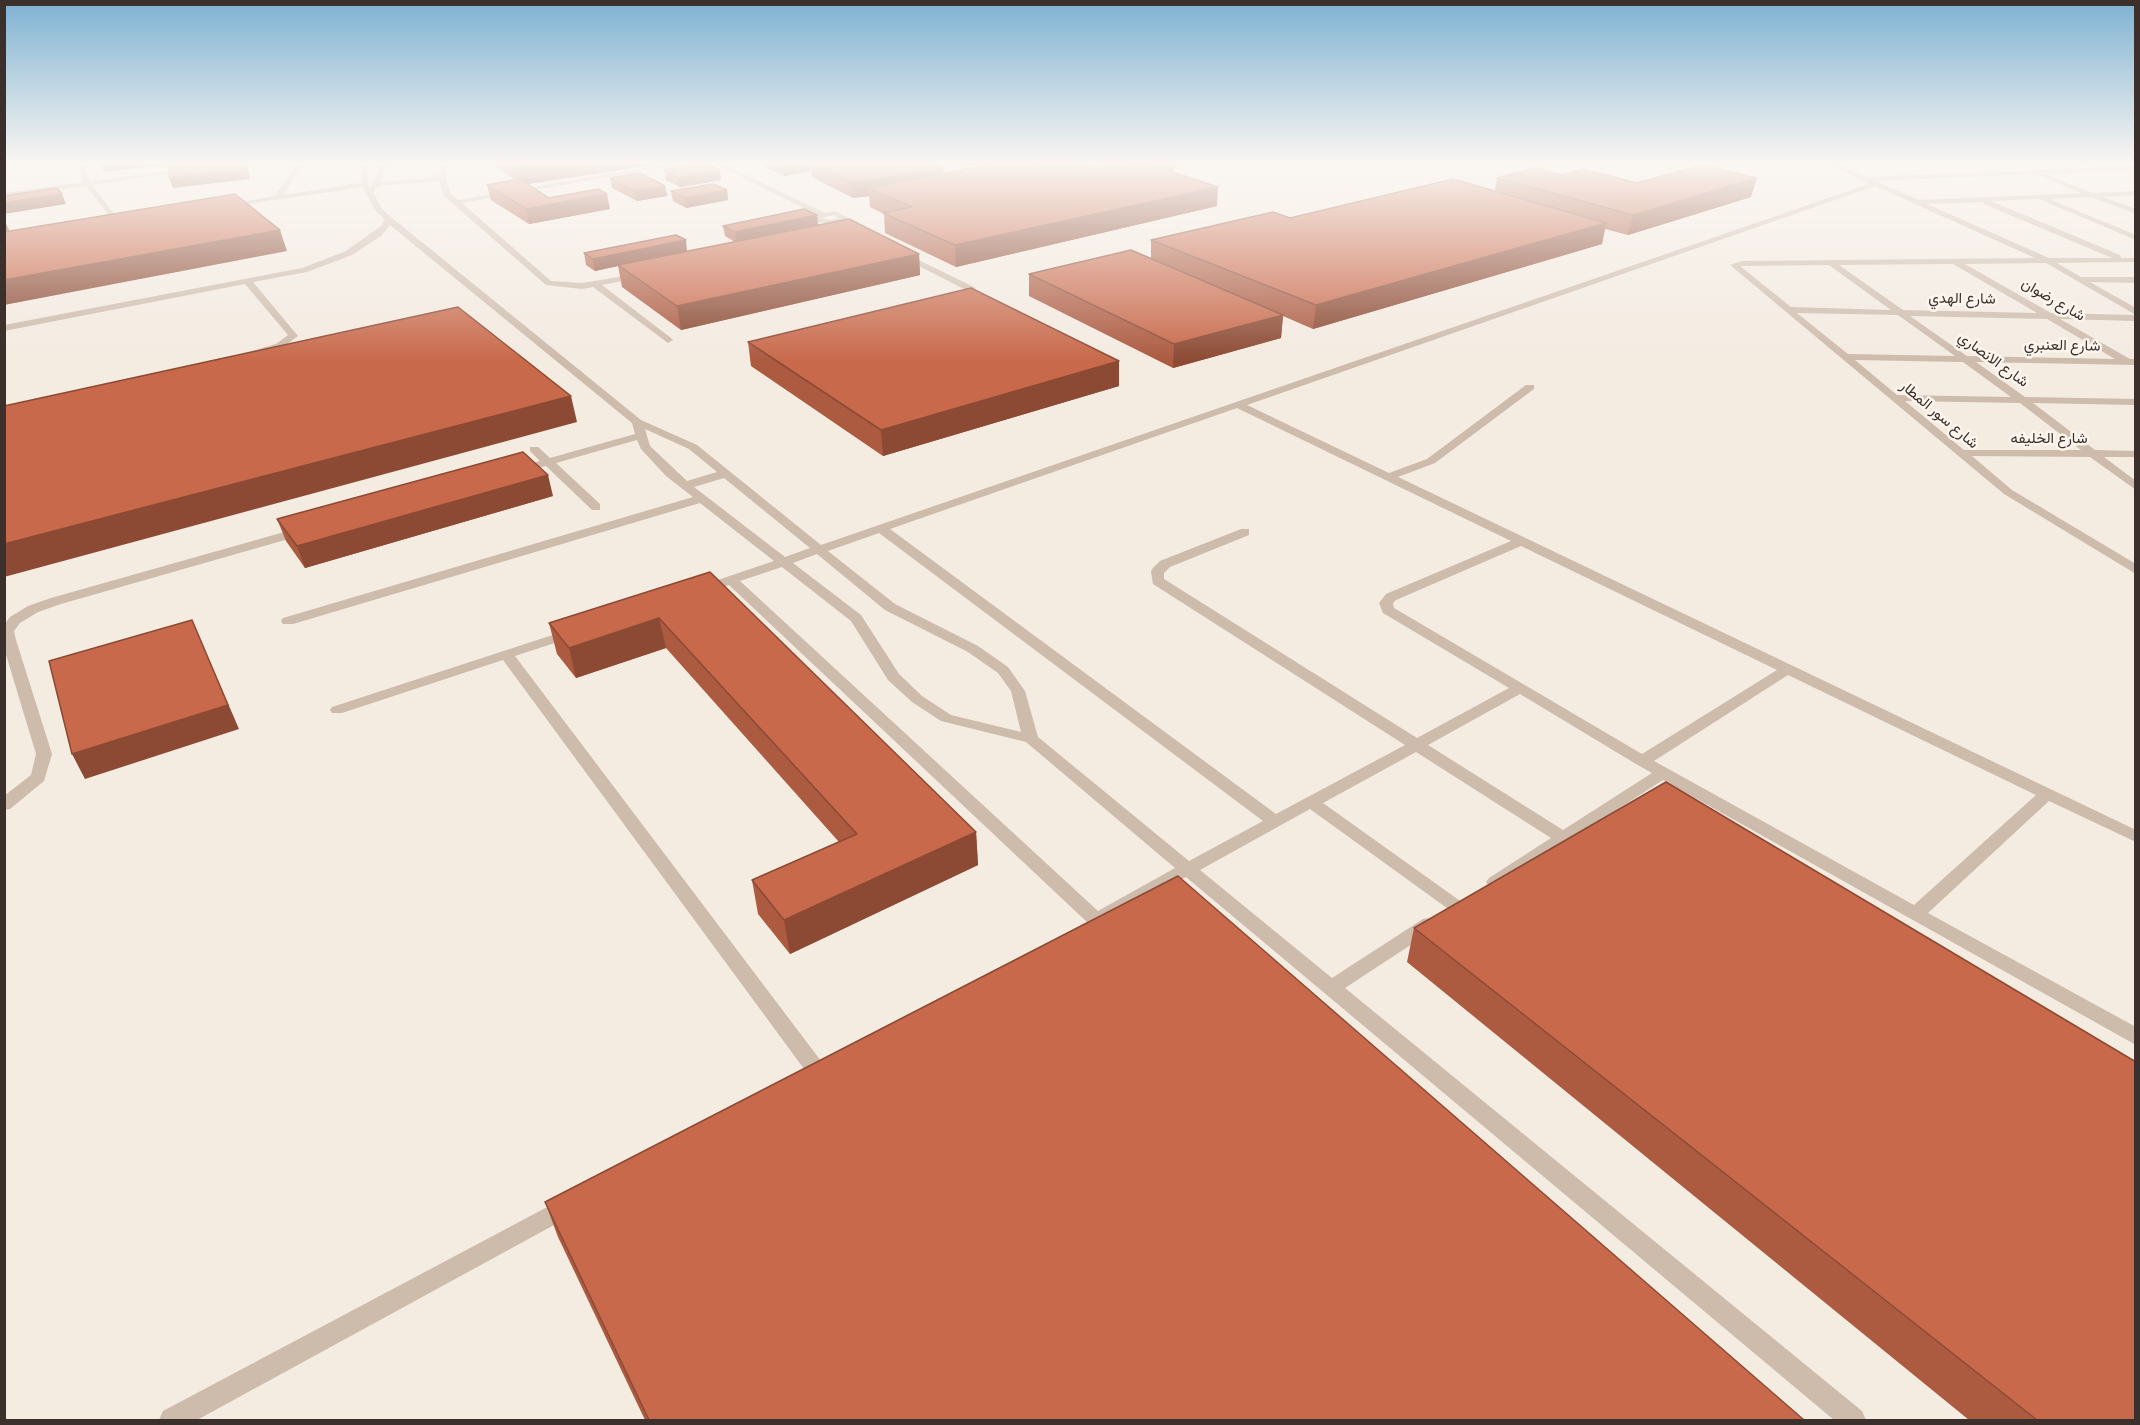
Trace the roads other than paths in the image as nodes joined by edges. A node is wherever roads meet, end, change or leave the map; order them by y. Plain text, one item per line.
1 (374, 228) edge
2 (384, 228) edge
3 (398, 228) edge
4 (485, 228) edge
5 (1750, 228) edge
6 (1973, 228) edge
7 (2047, 228) edge
8 (2111, 228) edge
9 (2136, 238) edge
10 (897, 252) edge
11 (2046, 260) junction
12 (2124, 260) junction
13 (2136, 260) edge
14 (1954, 261) junction
15 (1830, 262) junction
16 (651, 272) edge
17 (2078, 279) junction
18 (2136, 280) edge
19 (247, 281) junction
20 (595, 284) junction
21 (971, 289) edge
22 (1788, 310) junction
23 (2136, 312) edge
24 (1903, 313) junction
25 (2051, 317) junction
26 (2136, 318) edge
27 (4, 320) edge
28 (4, 328) edge
29 (668, 340) dead end
30 (243, 355) edge
31 (1844, 357) junction
32 (1965, 359) junction
33 (2133, 363) edge
34 (1530, 387) dead end
35 (1896, 399) junction
36 (2022, 400) junction
37 (2136, 402) edge
38 (1239, 405) junction
39 (639, 429) junction
40 (534, 449) dead end
41 (1961, 453) junction
42 (2093, 454) junction
43 (2136, 454) edge
44 (548, 462) junction
45 (727, 473) junction
46 (502, 475) edge
47 (1388, 477) junction
48 (684, 486) junction
49 (2136, 487) edge
50 (700, 499) junction
51 (596, 507) dead end
52 (319, 526) edge
53 (882, 529) junction
54 (1245, 532) dead end
55 (1522, 541) junction
56 (820, 550) junction
57 (783, 563) junction
58 (2136, 570) edge
59 (731, 580) junction
60 (686, 595) edge
61 (288, 621) dead end
62 (585, 628) edge
63 (506, 654) junction
64 (1788, 669) junction
65 (1519, 689) junction
66 (337, 710) dead end
67 (1032, 739) junction
68 (1416, 746) junction
69 (1642, 761) junction
70 (1663, 773) junction
71 (2047, 794) junction
72 (1311, 802) junction
73 (4, 805) edge
74 (1275, 822) junction
75 (2136, 837) edge
76 (1563, 838) junction
77 (1188, 869) junction
78 (1457, 907) junction
79 (1915, 914) junction
80 (1095, 920) junction
81 (1075, 931) edge
82 (1331, 988) junction
83 (2136, 1037) edge
84 (837, 1059) edge
85 (817, 1071) junction
86 (796, 1082) edge
87 (586, 1196) edge
88 (172, 1420) edge
89 (1853, 1420) edge

1 - 27 street
2 - 19 street
3 - 39 street
4 - 20 street
5 - 38 street
6 - 11 street
7 - 12 street
8 - 9 street
10 - 21 street
11 - 12 street
11 - 14 street
11 - 17 street
12 - 13 street
14 - 15 street
14 - 25 street, شارع رضوان
15 - 22 street, شارع سور المطار
15 - 24 street, شارع الانصاري
16 - 20 street
17 - 18 street
17 - 23 street
19 - 28 street
19 - 30 street
20 - 29 street
22 - 24 street, شارع الهدي
22 - 31 street, شارع سور المطار
24 - 25 street, شارع الهدي
24 - 32 street, شارع الانصاري
25 - 26 street, شارع الهدي
25 - 33 street, شارع رضوان
31 - 32 street, شارع العنبري
31 - 35 street, شارع سور المطار
32 - 33 street, شارع العنبري
32 - 36 street, شارع الانصاري
34 - 47 street
35 - 36 street
35 - 41 street, شارع سور المطار
36 - 37 street
36 - 42 street, شارع الانصاري
38 - 47 street
38 - 53 street
39 - 44 street
39 - 45 street
39 - 48 street
40 - 44 street
41 - 42 street, شارع الخليفه
41 - 58 street, شارع سور المطار
42 - 43 street, شارع الخليفه
42 - 49 street, شارع الانصاري
44 - 46 street
44 - 51 street
45 - 48 street
45 - 56 street
47 - 55 street
48 - 50 street
50 - 57 street
50 - 61 street
52 - 73 street
53 - 56 street
53 - 74 street
54 - 68 street
55 - 64 street
55 - 65 street
56 - 57 street
56 - 67 street
57 - 59 street
57 - 67 street
59 - 60 street
59 - 80 street
62 - 63 street
63 - 66 street
63 - 85 street
64 - 69 street
64 - 71 street
65 - 68 street
65 - 69 street
67 - 77 street
68 - 72 street
68 - 76 street
69 - 70 street
70 - 76 street
70 - 79 street
71 - 75 street
71 - 79 street
72 - 74 street
72 - 78 street
74 - 77 street
76 - 78 street
77 - 80 street
77 - 82 street
78 - 82 street
79 - 83 street
80 - 81 street
82 - 89 street
84 - 85 street
85 - 86 street
87 - 88 street

